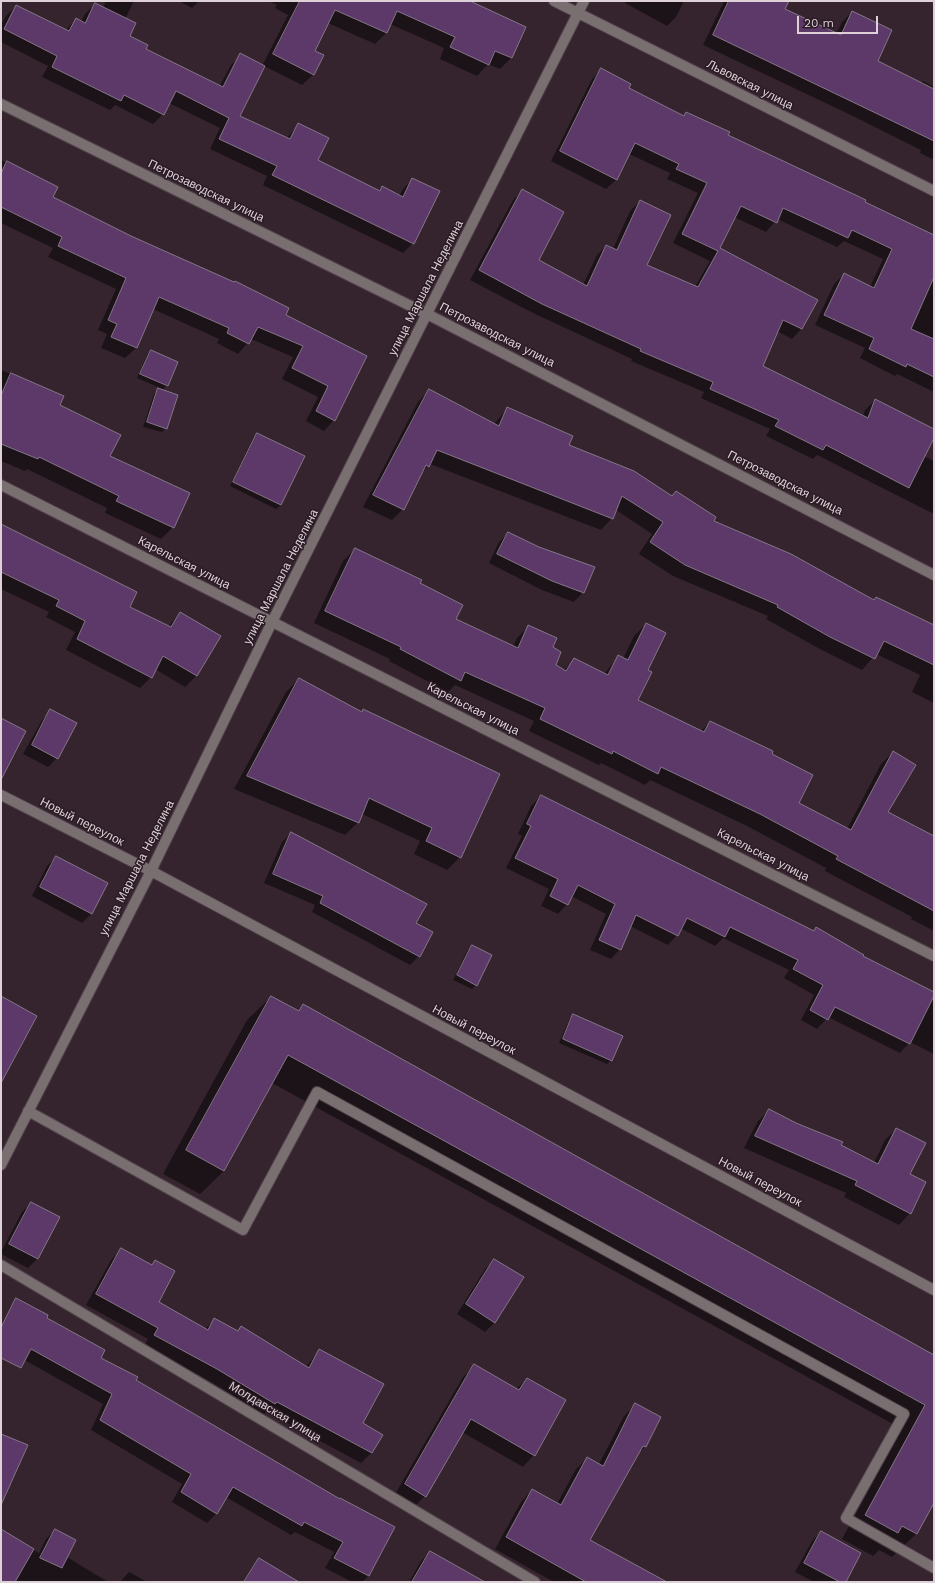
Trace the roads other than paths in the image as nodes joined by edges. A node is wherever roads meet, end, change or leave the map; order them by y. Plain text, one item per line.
1 (554, 1) edge
2 (584, 1) edge
3 (578, 13) junction
4 (1, 104) edge
5 (934, 191) edge
6 (427, 314) junction
7 (1, 485) edge
8 (934, 574) edge
9 (272, 622) junction
10 (1, 795) edge
11 (151, 871) junction
12 (934, 956) edge
13 (28, 1111) junction
14 (1, 1165) edge
15 (1, 1265) edge
16 (934, 1290) edge
17 (934, 1568) edge
18 (535, 1582) edge

1 - 3 street, Львовская улица
2 - 3 street, улица Маршала Неделина
3 - 5 street, Львовская улица
3 - 6 street, улица Маршала Неделина
4 - 6 street, Петрозаводская улица
6 - 8 street, Петрозаводская улица
6 - 9 street, улица Маршала Неделина
7 - 9 street, Карельская улица
9 - 11 street, улица Маршала Неделина
9 - 12 street, Карельская улица
10 - 11 street, Новый переулок
11 - 13 street, улица Маршала Неделина
11 - 16 street, Новый переулок
13 - 14 street, улица Маршала Неделина
13 - 17 street
15 - 18 street, Молдавская улица

